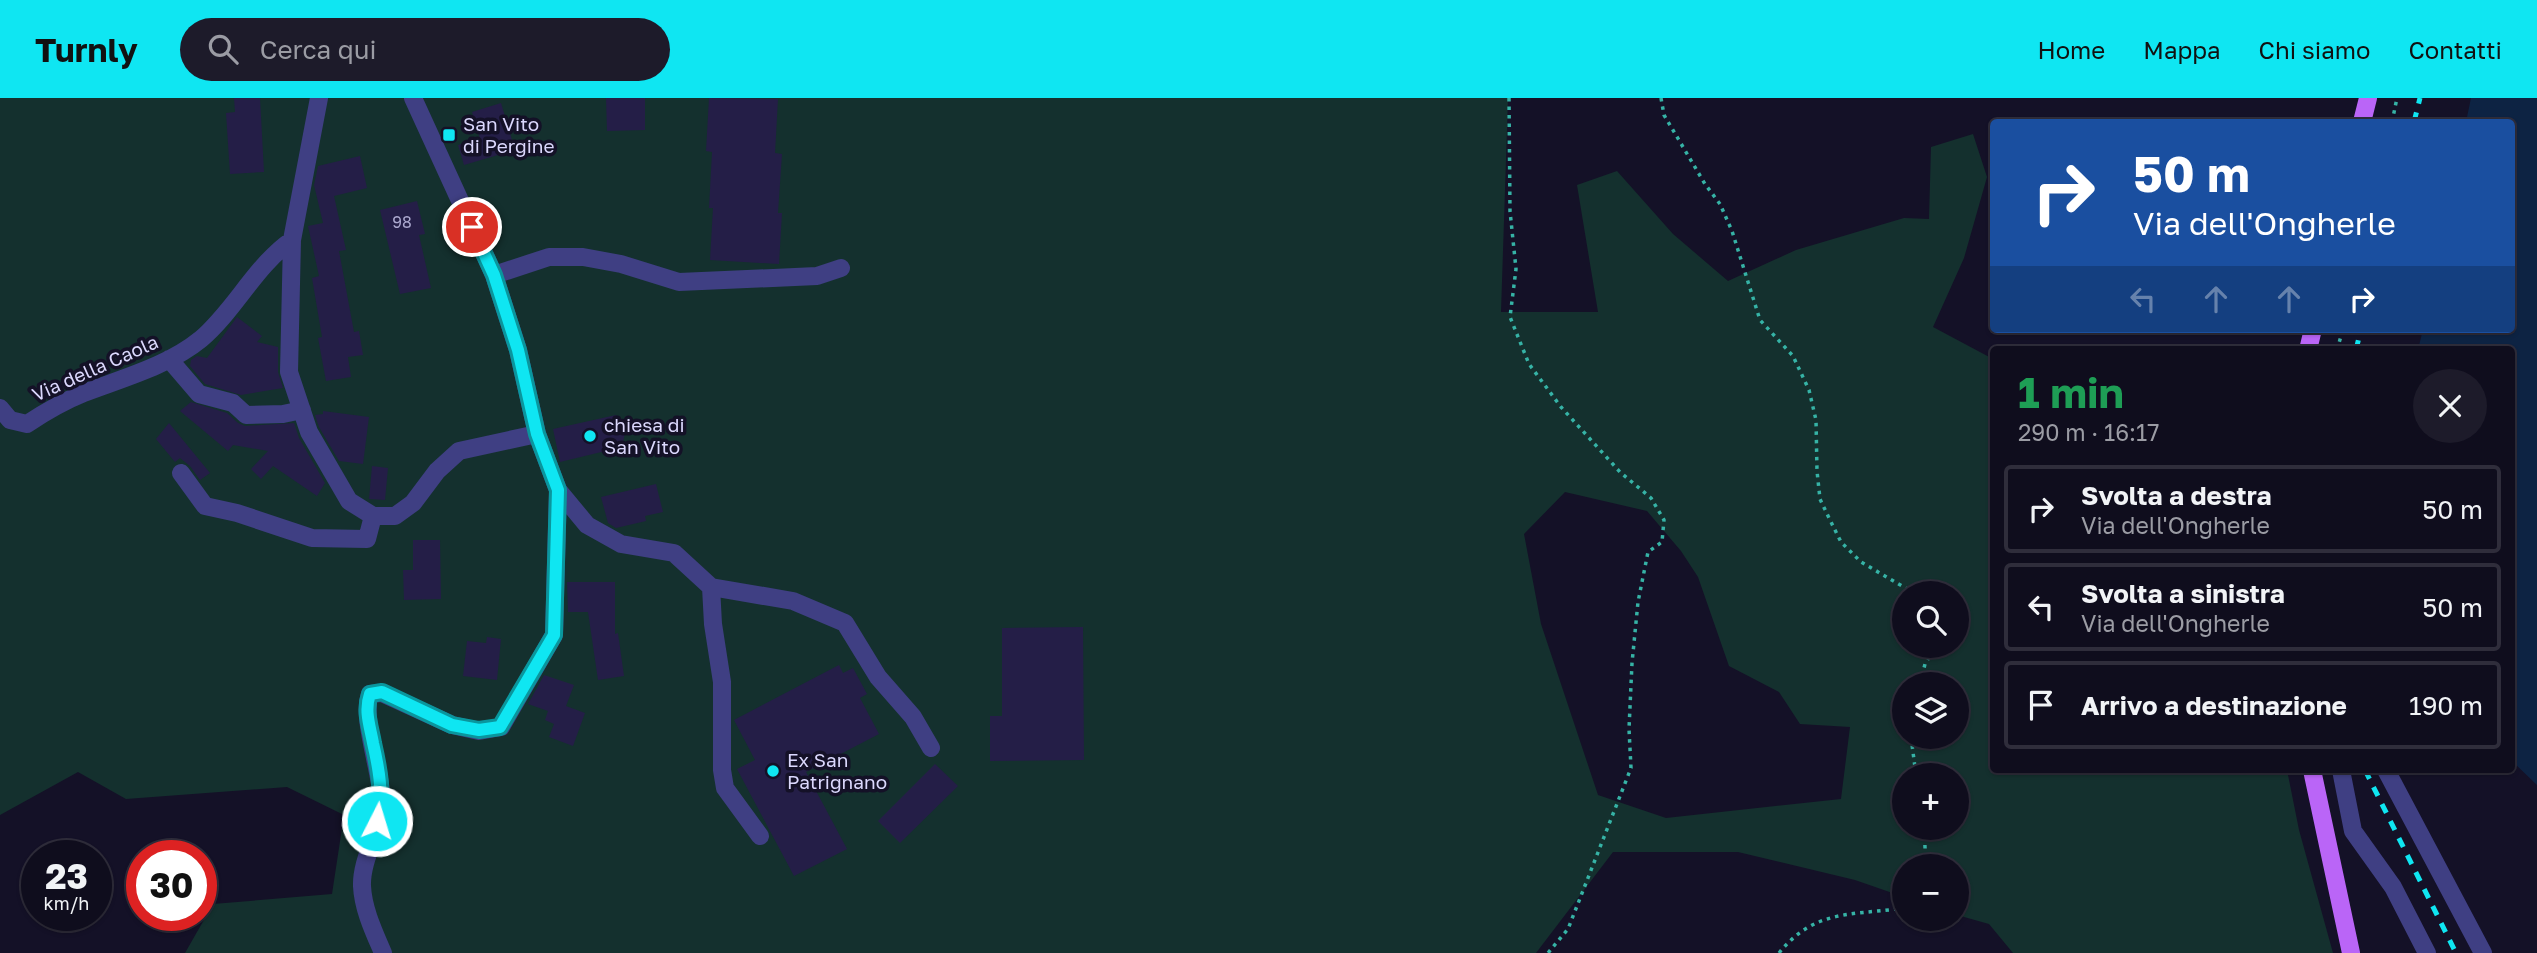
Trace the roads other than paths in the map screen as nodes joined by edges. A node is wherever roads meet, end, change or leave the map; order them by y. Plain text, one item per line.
1 (319, 98) edge
2 (413, 98) edge
3 (2364, 100) edge
4 (2362, 119) edge
5 (292, 240) junction
6 (841, 268) dead end
7 (494, 275) junction
8 (169, 359) junction
9 (0, 408) edge
10 (302, 411) junction
11 (537, 434) junction
12 (181, 473) dead end
13 (558, 490) junction
14 (373, 516) junction
15 (711, 587) junction
16 (931, 748) dead end
17 (2313, 773) edge
18 (2342, 773) edge
19 (2388, 773) edge
20 (2322, 819) junction
21 (2353, 831) junction
22 (760, 836) dead end
23 (383, 953) edge
24 (2351, 953) edge
25 (2427, 953) edge
26 (2483, 953) edge

1 - 5 street
2 - 7 street
3 - 4 main road
5 - 8 street, Via della Caola
5 - 10 street
6 - 7 street
7 - 11 street
8 - 9 street, Via della Caola
8 - 10 street
10 - 14 street
11 - 13 street
11 - 14 street
12 - 14 street
13 - 15 street
13 - 23 street
15 - 16 street
15 - 22 street
17 - 20 main road
18 - 21 street
19 - 26 street
20 - 21 street
20 - 24 main road
21 - 25 street

